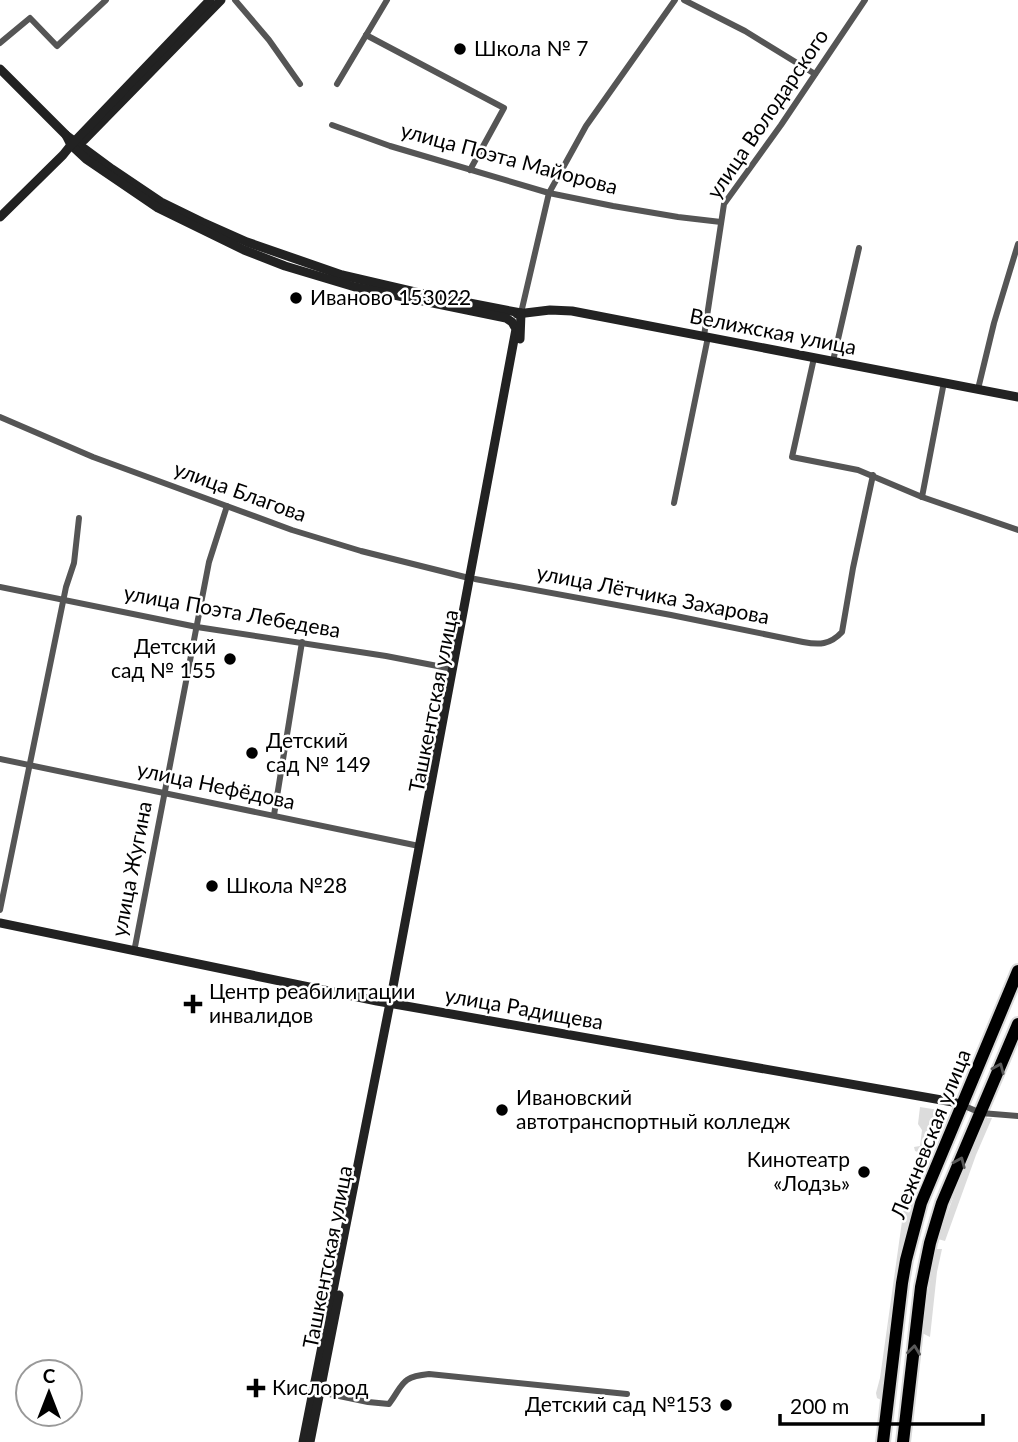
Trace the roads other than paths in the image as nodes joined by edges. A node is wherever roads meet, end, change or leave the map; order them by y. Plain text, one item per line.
1 (106, 0) edge
2 (210, 0) edge
3 (221, 0) edge
4 (235, 0) edge
5 (387, 0) edge
6 (675, 0) edge
7 (684, 0) edge
8 (865, 0) edge
9 (366, 35) junction
10 (0, 43) edge
11 (0, 69) edge
12 (815, 74) junction
13 (300, 84) dead end
14 (337, 84) dead end
15 (332, 125) dead end
16 (73, 142) junction
17 (470, 170) junction
18 (549, 193) junction
19 (0, 217) edge
20 (721, 222) junction
21 (1018, 244) edge
22 (859, 248) dead end
23 (1010, 267) junction
24 (1018, 269) edge
25 (512, 314) junction
26 (519, 330) junction
27 (706, 337) junction
28 (814, 358) junction
29 (833, 361) junction
30 (944, 382) junction
31 (978, 389) junction
32 (1018, 397) edge
33 (0, 417) edge
34 (873, 475) junction
35 (922, 497) junction
36 (674, 503) dead end
37 (227, 506) junction
38 (79, 518) dead end
39 (1018, 530) edge
40 (472, 579) junction
41 (0, 587) edge
42 (64, 601) junction
43 (197, 627) junction
44 (302, 642) junction
45 (455, 669) junction
46 (0, 759) edge
47 (30, 766) junction
48 (165, 793) junction
49 (274, 815) junction
50 (422, 847) junction
51 (0, 910) edge
52 (0, 923) edge
53 (134, 952) junction
54 (1018, 971) edge
55 (393, 1003) junction
56 (1018, 1024) edge
57 (962, 1105) junction
58 (981, 1113) junction
59 (1018, 1116) edge
60 (317, 1392) junction
61 (626, 1394) dead end
62 (303, 1442) edge
63 (310, 1442) edge
64 (883, 1442) edge
65 (903, 1442) edge

1 - 10 street
2 - 16 main road
3 - 16 main road
4 - 13 street
5 - 9 street
6 - 18 street, Ташкентская улица
7 - 12 street
8 - 12 street, улица Володарского
9 - 14 street
9 - 17 street
11 - 16 main road, Велижская улица
12 - 20 street, улица Володарского
15 - 17 street, улица Поэта Майорова
16 - 19 main road
16 - 25 main road, Велижская улица
17 - 18 street, улица Поэта Майорова
18 - 20 street, улица Поэта Майорова
18 - 25 street, Ташкентская улица
20 - 27 street, улица Володарского
21 - 23 street
22 - 29 street
23 - 24 street
23 - 31 street
25 - 26 main road, Ташкентская улица
25 - 26 main road
25 - 27 main road, Велижская улица
26 - 40 main road, Ташкентская улица
27 - 28 main road, Велижская улица
27 - 36 street, улица Володарского
28 - 29 main road, Велижская улица
28 - 34 street
29 - 30 main road, Велижская улица
30 - 31 main road, Велижская улица
30 - 35 street
31 - 32 main road, Велижская улица
33 - 37 street, улица Благова
34 - 35 street
34 - 40 street, улица Лётчика Захарова
35 - 39 street
37 - 40 street, улица Благова
37 - 43 street, улица Жугина
38 - 42 street
40 - 45 main road, Ташкентская улица
41 - 42 street, улица Поэта Лебедева
42 - 43 street, улица Поэта Лебедева
42 - 47 street
43 - 44 street, улица Поэта Лебедева
43 - 48 street, улица Жугина
44 - 45 street, улица Поэта Лебедева
44 - 49 street
45 - 50 main road, Ташкентская улица
46 - 47 street, улица Нефёдова
47 - 48 street, улица Нефёдова
47 - 51 street
48 - 49 street, улица Нефёдова
48 - 53 street, улица Жугина
49 - 50 street, улица Нефёдова
50 - 55 main road, Ташкентская улица
52 - 53 main road, улица Радищева
53 - 55 main road, улица Радищева
54 - 57 highway, Лежневская улица
55 - 57 main road, улица Радищева
55 - 60 main road, Ташкентская улица
58 -> 56 highway, Лежневская улица
57 - 58 street
57 - 64 highway, Лежневская улица
58 - 59 street
65 -> 58 highway, Лежневская улица
60 - 61 street
60 - 62 main road, Ташкентская улица
60 - 63 main road, Ташкентская улица

